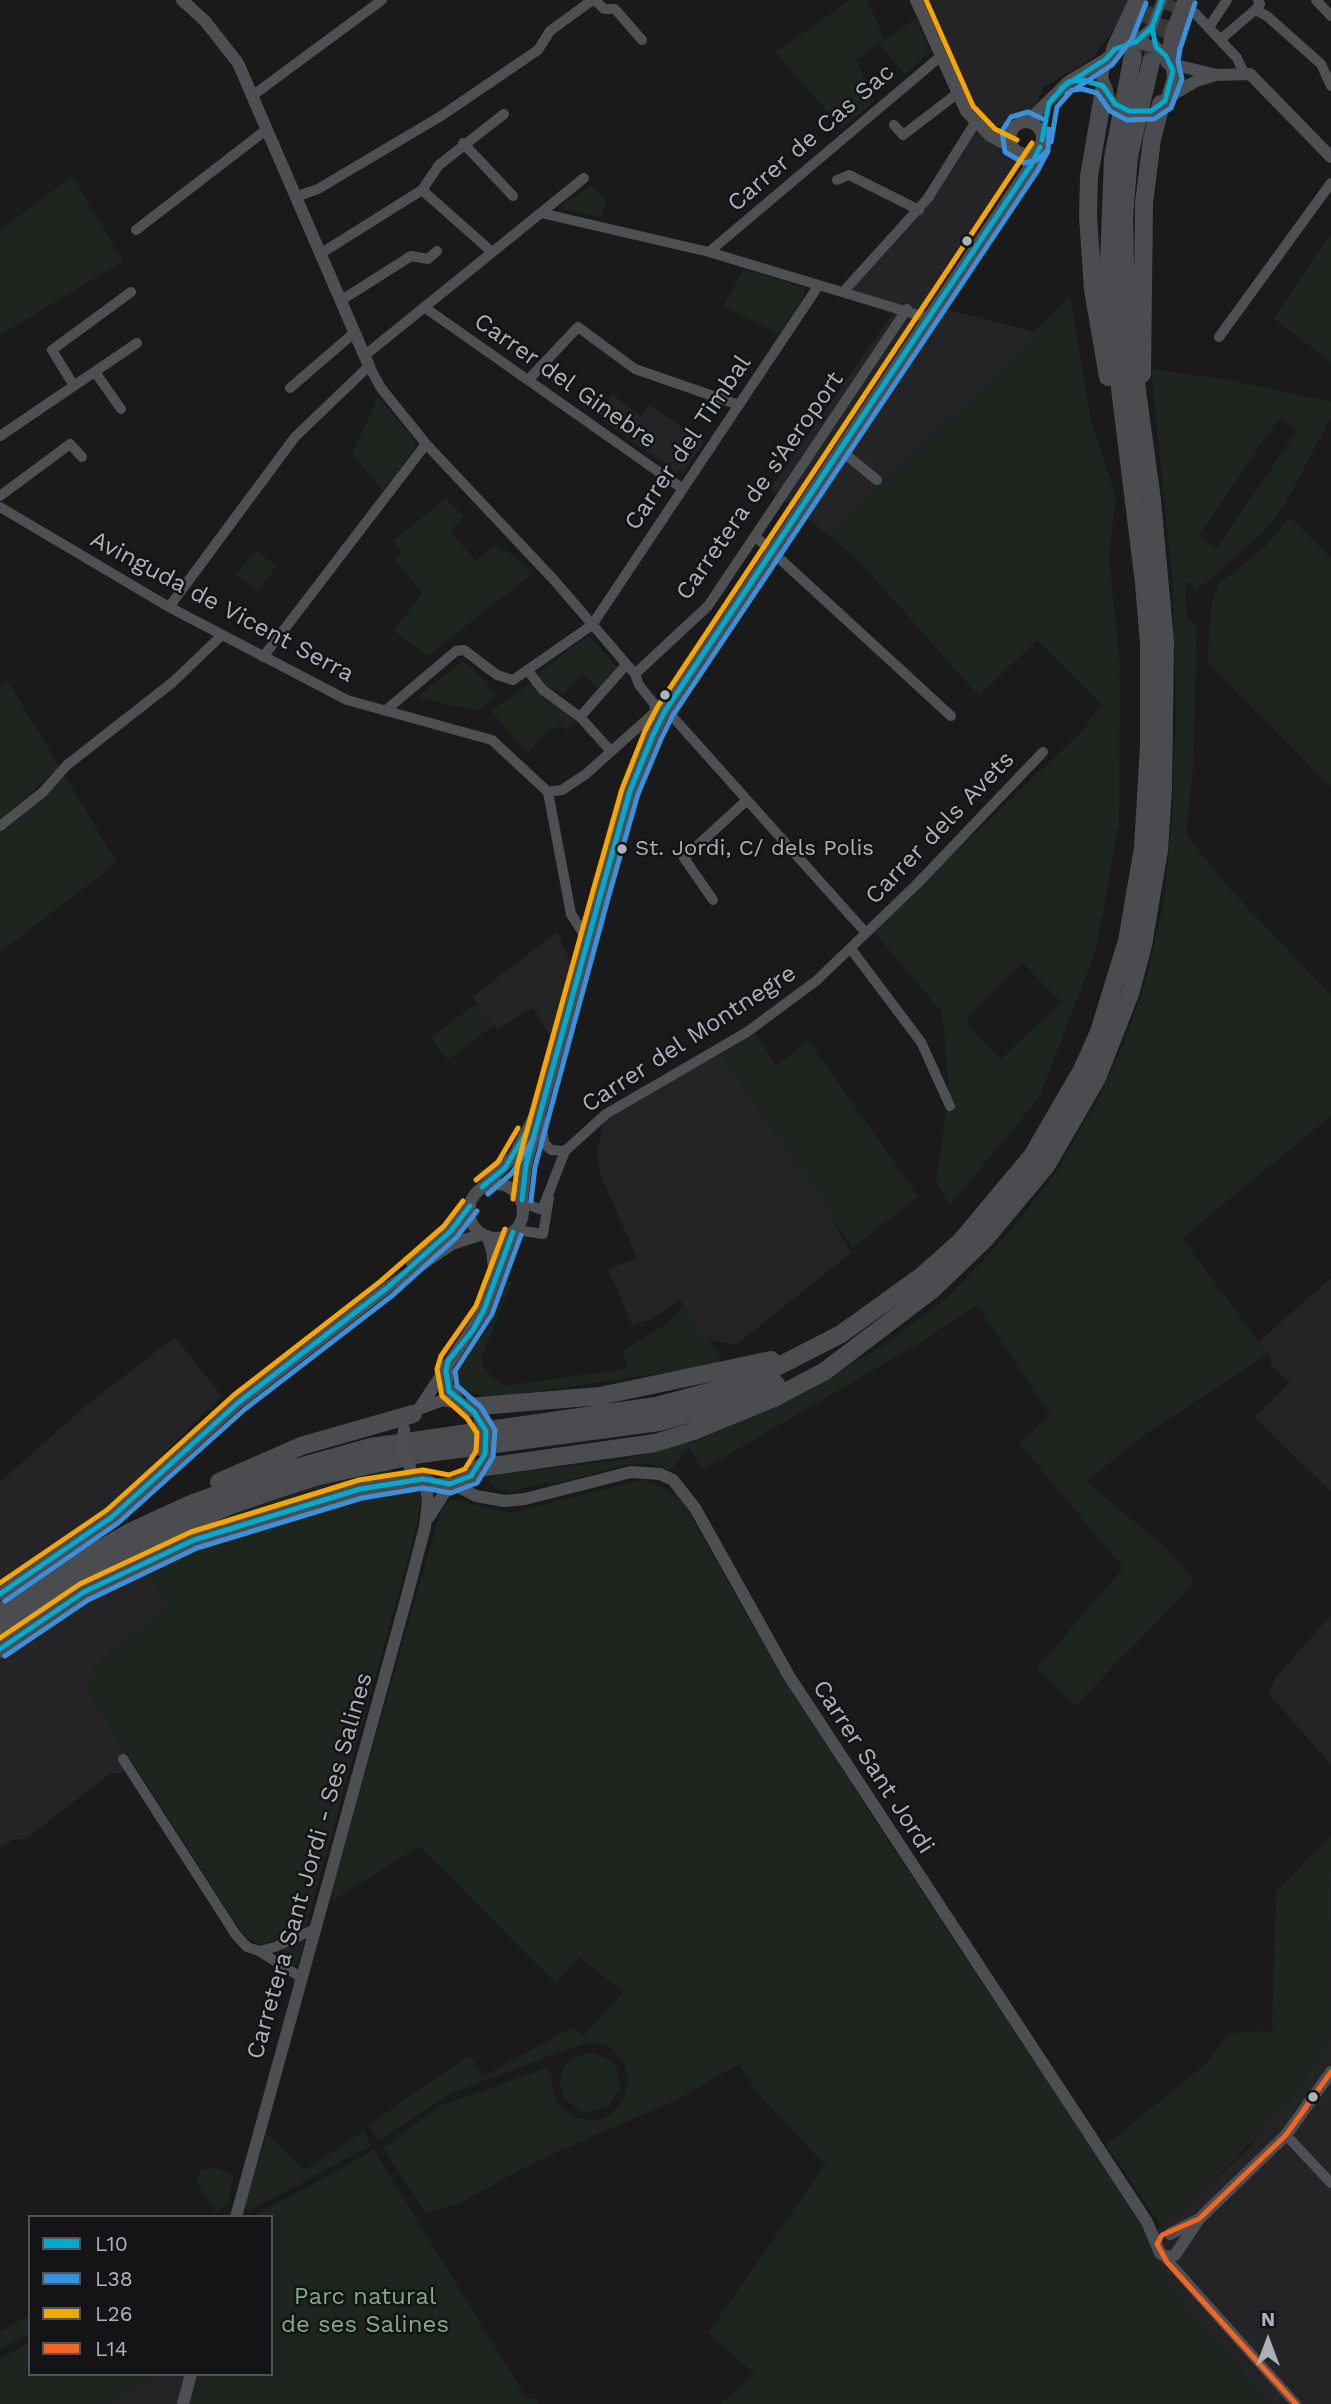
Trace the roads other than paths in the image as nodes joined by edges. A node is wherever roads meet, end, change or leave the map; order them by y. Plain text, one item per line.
1 (182, 0) edge
2 (382, 0) edge
3 (916, 0) edge
4 (1138, 0) edge
5 (1162, 0) edge
6 (1227, 0) edge
7 (1316, 0) edge
8 (1256, 5) edge
9 (1191, 6) edge
10 (1331, 16) edge
11 (1152, 27) junction
12 (1209, 27) junction
13 (1221, 39) junction
14 (642, 40) dead end
15 (1135, 49) junction
16 (1111, 54) junction
17 (1153, 55) junction
18 (941, 56) junction
19 (1170, 62) junction
20 (1244, 73) junction
21 (1216, 75) junction
22 (1068, 82) junction
23 (1331, 86) edge
24 (958, 93) junction
25 (1107, 93) junction
26 (252, 96) junction
27 (1049, 103) junction
28 (1158, 105) junction
29 (504, 114) dead end
30 (1028, 121) junction
31 (894, 125) dead end
32 (980, 126) junction
33 (1013, 127) junction
34 (267, 130) junction
35 (463, 143) junction
36 (1041, 143) junction
37 (1016, 150) junction
38 (1331, 157) edge
39 (1023, 177) junction
40 (584, 178) dead end
41 (836, 180) dead end
42 (1331, 183) edge
43 (422, 190) junction
44 (513, 196) dead end
45 (295, 197) junction
46 (919, 210) junction
47 (541, 213) junction
48 (136, 230) dead end
49 (437, 251) dead end
50 (492, 252) junction
51 (709, 252) junction
52 (320, 254) junction
53 (819, 285) junction
54 (131, 292) dead end
55 (843, 292) junction
56 (340, 301) junction
57 (424, 307) junction
58 (907, 309) junction
59 (928, 318) junction
60 (354, 333) junction
61 (1219, 337) dead end
62 (138, 343) dead end
63 (366, 361) junction
64 (95, 372) junction
65 (528, 380) junction
66 (74, 386) junction
67 (290, 388) dead end
68 (739, 405) junction
69 (121, 409) dead end
70 (1140, 416) junction
71 (0, 436) edge
72 (426, 444) junction
73 (1127, 446) junction
74 (840, 450) junction
75 (82, 457) dead end
76 (877, 481) dead end
77 (683, 489) junction
78 (0, 496) edge
79 (0, 507) edge
80 (755, 536) junction
81 (772, 551) junction
82 (169, 607) junction
83 (592, 625) junction
84 (222, 635) junction
85 (264, 657) junction
86 (626, 665) junction
87 (527, 670) junction
88 (635, 674) junction
89 (660, 708) junction
90 (385, 711) junction
91 (951, 716) dead end
92 (580, 717) junction
93 (610, 750) junction
94 (1043, 752) dead end
95 (548, 792) junction
96 (747, 800) junction
97 (0, 826) edge
98 (713, 900) dead end
99 (866, 933) junction
100 (588, 941) junction
101 (851, 949) junction
102 (545, 1093) junction
103 (950, 1106) dead end
104 (540, 1114) junction
105 (565, 1151) junction
106 (482, 1187) junction
107 (550, 1191) junction
108 (522, 1202) junction
109 (470, 1206) junction
110 (515, 1231) junction
111 (485, 1235) junction
112 (401, 1277) junction
113 (495, 1280) junction
114 (872, 1334) junction
115 (815, 1349) junction
116 (448, 1362) junction
117 (469, 1409) junction
118 (412, 1417) junction
119 (480, 1465) junction
120 (419, 1475) junction
121 (452, 1484) junction
122 (498, 1501) junction
123 (425, 1527) junction
124 (130, 1532) junction
125 (0, 1594) edge
126 (0, 1612) edge
127 (0, 1632) edge
128 (0, 1649) edge
129 (123, 1759) dead end
130 (315, 1929) junction
131 (259, 1951) junction
132 (302, 1978) junction
133 (1331, 2071) edge
134 (1286, 2135) junction
135 (1331, 2183) edge
136 (237, 2215) edge
137 (1199, 2219) junction
138 (1164, 2242) junction
139 (1178, 2252) junction
140 (1183, 2278) junction
141 (190, 2376) edge
142 (183, 2404) edge
143 (1296, 2404) edge

1 - 26 main road
2 - 26 street
3 - 18 main road
4 - 16 highway
5 - 11 street
6 - 12 street
7 - 10 street
8 - 13 street
8 - 23 street
9 - 12 street
9 - 19 highway
11 - 15 street
11 - 17 street
12 - 13 street
13 - 20 street
14 - 45 street
15 - 16 main road
15 - 17 main road
15 - 73 highway
16 - 22 main road
16 - 25 main road
17 - 19 main road
17 - 70 highway
18 - 24 main road
18 - 51 street, Carrer de Cas Sac
19 - 21 main road
19 - 28 main road
20 - 21 main road
20 - 38 main road
21 - 28 main road
22 - 25 main road
22 - 27 main road
24 - 31 street
24 - 32 main road
25 - 28 main road, bridge
25 - 73 highway
26 - 34 main road
27 - 30 main road
27 - 36 main road, Carretera de s'Aeroport
28 - 70 highway
29 - 35 street
30 - 33 main road
30 - 36 main road
32 - 33 main road
32 - 37 main road
32 - 46 street
33 - 37 main road
34 - 45 main road
34 - 48 street
35 - 43 street
35 - 44 street
36 - 37 main road
36 - 39 main road, Carretera de s'Aeroport
37 - 39 main road
39 - 59 main road, Carretera de s'Aeroport
40 - 47 street
41 - 46 street
42 - 61 street
43 - 50 street
43 - 52 street
45 - 52 main road
46 - 55 street
47 - 50 street
47 - 51 street
49 - 56 street
50 - 57 street
51 - 53 street
52 - 56 main road
53 - 55 street
53 - 68 street, Carrer del Timbal
54 - 66 street
55 - 58 street
56 - 60 main road
57 - 63 street
57 - 65 street, Carrer del Ginebre
58 - 59 street
58 - 80 street, Carretera de s'Aeroport
59 - 74 main road, Carretera de s'Aeroport
60 - 63 main road
60 - 67 street
62 - 64 street
63 - 72 street
63 - 82 street
64 - 66 street
64 - 69 street
65 - 68 street
65 - 77 street, Carrer del Ginebre
66 - 71 street
68 - 77 street, Carrer del Timbal
70 - 114 highway
72 - 83 street
72 - 85 street
73 - 115 highway
74 - 76 street
74 - 81 main road, Carretera de s'Aeroport
75 - 78 street
77 - 83 street, Carrer del Timbal
79 - 82 street, Avinguda de Vicent Serra
80 - 81 street
80 - 88 street, Carretera de s'Aeroport
81 - 89 main road, Carretera de s'Aeroport
81 - 91 street
82 - 84 street, Avinguda de Vicent Serra
83 - 86 street
83 - 87 street
84 - 85 street, Avinguda de Vicent Serra
84 - 97 street
85 - 90 street, Avinguda de Vicent Serra
86 - 88 street
86 - 92 street
87 - 90 street
87 - 92 street
88 - 89 street
89 - 93 street
89 - 96 street
89 - 100 main road, Carretera de s'Aeroport
90 - 95 street, Avinguda de Vicent Serra
92 - 93 street
93 - 95 street
94 - 99 street, Carrer dels Avets
95 - 100 street
96 - 98 street
96 - 99 street
99 - 101 street, Carrer del Montnegre
100 - 102 main road, Carretera de s'Aeroport
101 - 103 street
101 - 105 street, Carrer del Montnegre
102 - 104 main road
102 - 106 main road
104 - 105 street
104 - 108 main road
105 - 107 street, Carrer del Montnegre
106 - 108 main road
106 - 109 main road
107 - 108 street
107 - 110 street, Carrer del Montnegre
108 - 110 main road
109 - 111 main road
109 - 112 main road
110 - 111 main road
110 - 113 main road
111 - 112 main road
111 - 113 main road
112 - 125 main road
113 - 116 main road
114 - 119 highway
114 - 127 highway
115 - 117 highway
115 - 124 highway
116 - 117 main road
116 - 118 main road
117 - 118 main road
117 - 119 main road, bridge
118 - 120 main road, bridge
118 - 124 highway
119 - 121 main road
119 - 122 main road
120 - 121 main road
120 - 123 main road, Carretera Sant Jordi - Ses Salines
120 - 128 highway
121 - 122 main road, Carrer Sant Jordi
121 - 123 main road, Carretera Sant Jordi - Ses Salines
122 - 138 main road, Carrer Sant Jordi
123 - 130 main road, Carretera Sant Jordi - Ses Salines
124 - 126 highway
129 - 131 street
130 - 131 street
130 - 132 main road, Carretera Sant Jordi - Ses Salines
131 - 132 street
132 - 136 main road, Carretera Sant Jordi - Ses Salines
133 - 134 main road
134 - 135 street
134 - 137 main road
137 - 138 main road
137 - 139 main road
138 - 139 main road
138 - 139 main road, Carrer Sant Jordi
138 - 140 street
139 - 140 street
140 - 143 street
141 - 142 main road

